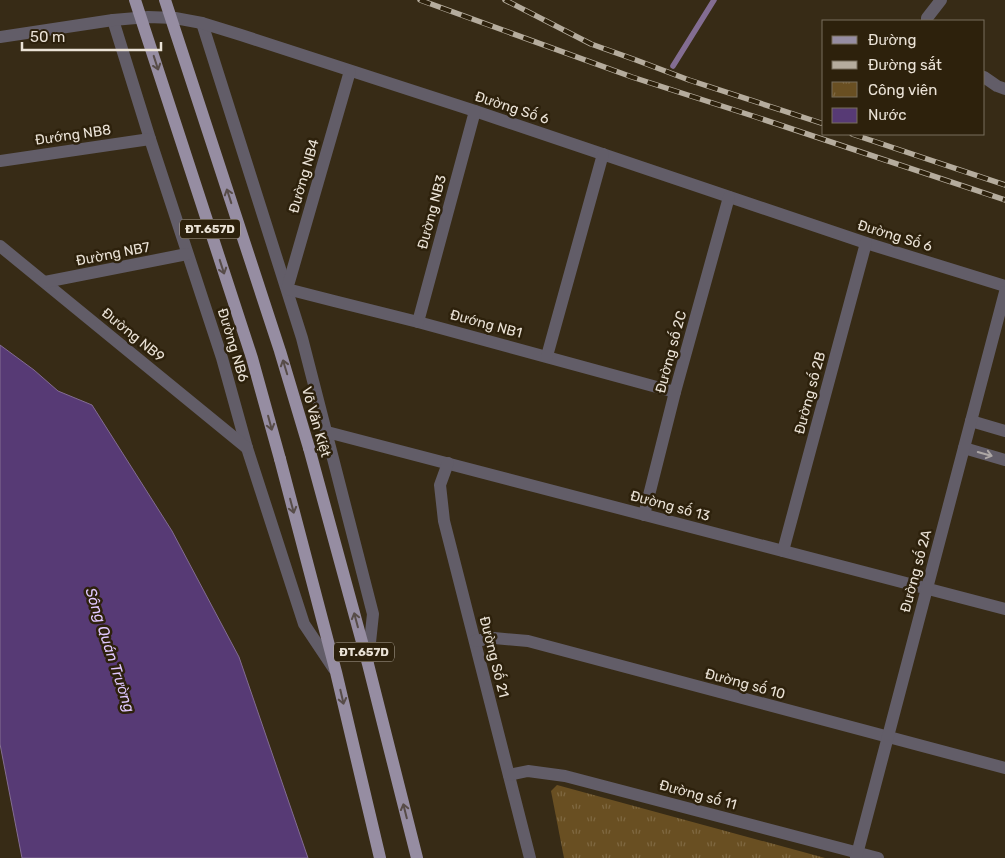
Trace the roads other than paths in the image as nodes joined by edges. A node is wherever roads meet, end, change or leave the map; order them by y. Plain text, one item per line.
1 (135, 0) edge
2 (165, 0) edge
3 (941, 0) edge
4 (113, 20) junction
5 (927, 20) edge
6 (202, 23) junction
7 (0, 37) edge
8 (350, 71) junction
9 (985, 77) edge
10 (1005, 89) edge
11 (475, 111) junction
12 (150, 139) junction
13 (603, 154) junction
14 (0, 161) edge
15 (729, 197) junction
16 (866, 243) junction
17 (0, 246) edge
18 (188, 254) junction
19 (45, 282) junction
20 (1005, 286) edge
21 (287, 288) junction
22 (1005, 292) edge
23 (418, 322) junction
24 (546, 356) junction
25 (676, 392) junction
26 (971, 421) junction
27 (1005, 431) edge
28 (327, 432) junction
29 (247, 448) junction
30 (964, 448) junction
31 (1005, 460) edge
32 (448, 463) junction
33 (644, 515) junction
34 (783, 551) junction
35 (927, 589) junction
36 (1005, 609) edge
37 (475, 641) junction
38 (368, 664) junction
39 (336, 672) junction
40 (888, 737) junction
41 (1005, 768) edge
42 (509, 775) junction
43 (857, 855) edge
44 (380, 858) edge
45 (417, 858) edge
46 (530, 858) edge
47 (878, 858) edge

1 -> 39 main road, ĐT.657D, bridge
38 -> 2 main road, Võ Văn Kiệt / ĐT.657D, bridge
3 - 5 street
4 - 6 street, Đường Số 6
4 - 7 street, Đường Số 6
4 - 12 street, Đường NB6
6 - 8 street, Đường Số 6
6 - 21 street
8 - 11 street, Đường Số 6
8 - 21 street, Đường NB4
9 - 10 street
11 - 13 street, Đường Số 6
11 - 23 street, Đường NB3
12 - 14 street, Đướng NB8
12 - 18 street, Đường NB6
13 - 15 street, Đường Số 6
13 - 24 street
15 - 16 street, Đường Số 6
15 - 25 street, Đường số 2C
16 - 20 street, Đường Số 6
16 - 34 street, Đường số 2B
17 - 19 street, Đường NB9
18 - 19 street, Đường NB7
18 - 29 street, Đường NB6
19 - 29 street, Đường NB9
21 - 23 street, Đướng NB1
21 - 28 street
22 - 26 street, Đường số 2A
23 - 24 street, Đướng NB1
24 - 25 street, Đướng NB1
25 - 33 street, Đường số 2C
26 - 27 street
26 - 30 street, Đường số 2A
28 - 32 street, Đường số 13
28 - 38 street
29 - 39 street, Đường NB6
30 -> 31 street
30 - 35 street, Đường số 2A
32 - 33 street, Đường số 13
32 - 37 street, Đường Số 21
33 - 34 street, Đường số 13
34 - 35 street, Đường số 13
35 - 36 street, Đường số 13
35 - 40 street, Đường số 2A
37 - 40 street, Đường số 10
37 - 42 street, Đường Số 21
45 -> 38 main road, Võ Văn Kiệt / ĐT.657D
39 -> 44 main road, ĐT.657D
40 - 41 street, Đường số 10
40 - 43 street, Đường số 2A
42 - 43 street, Đường số 11
42 - 46 street, Đường Số 21
43 - 47 street, Đường số 11

